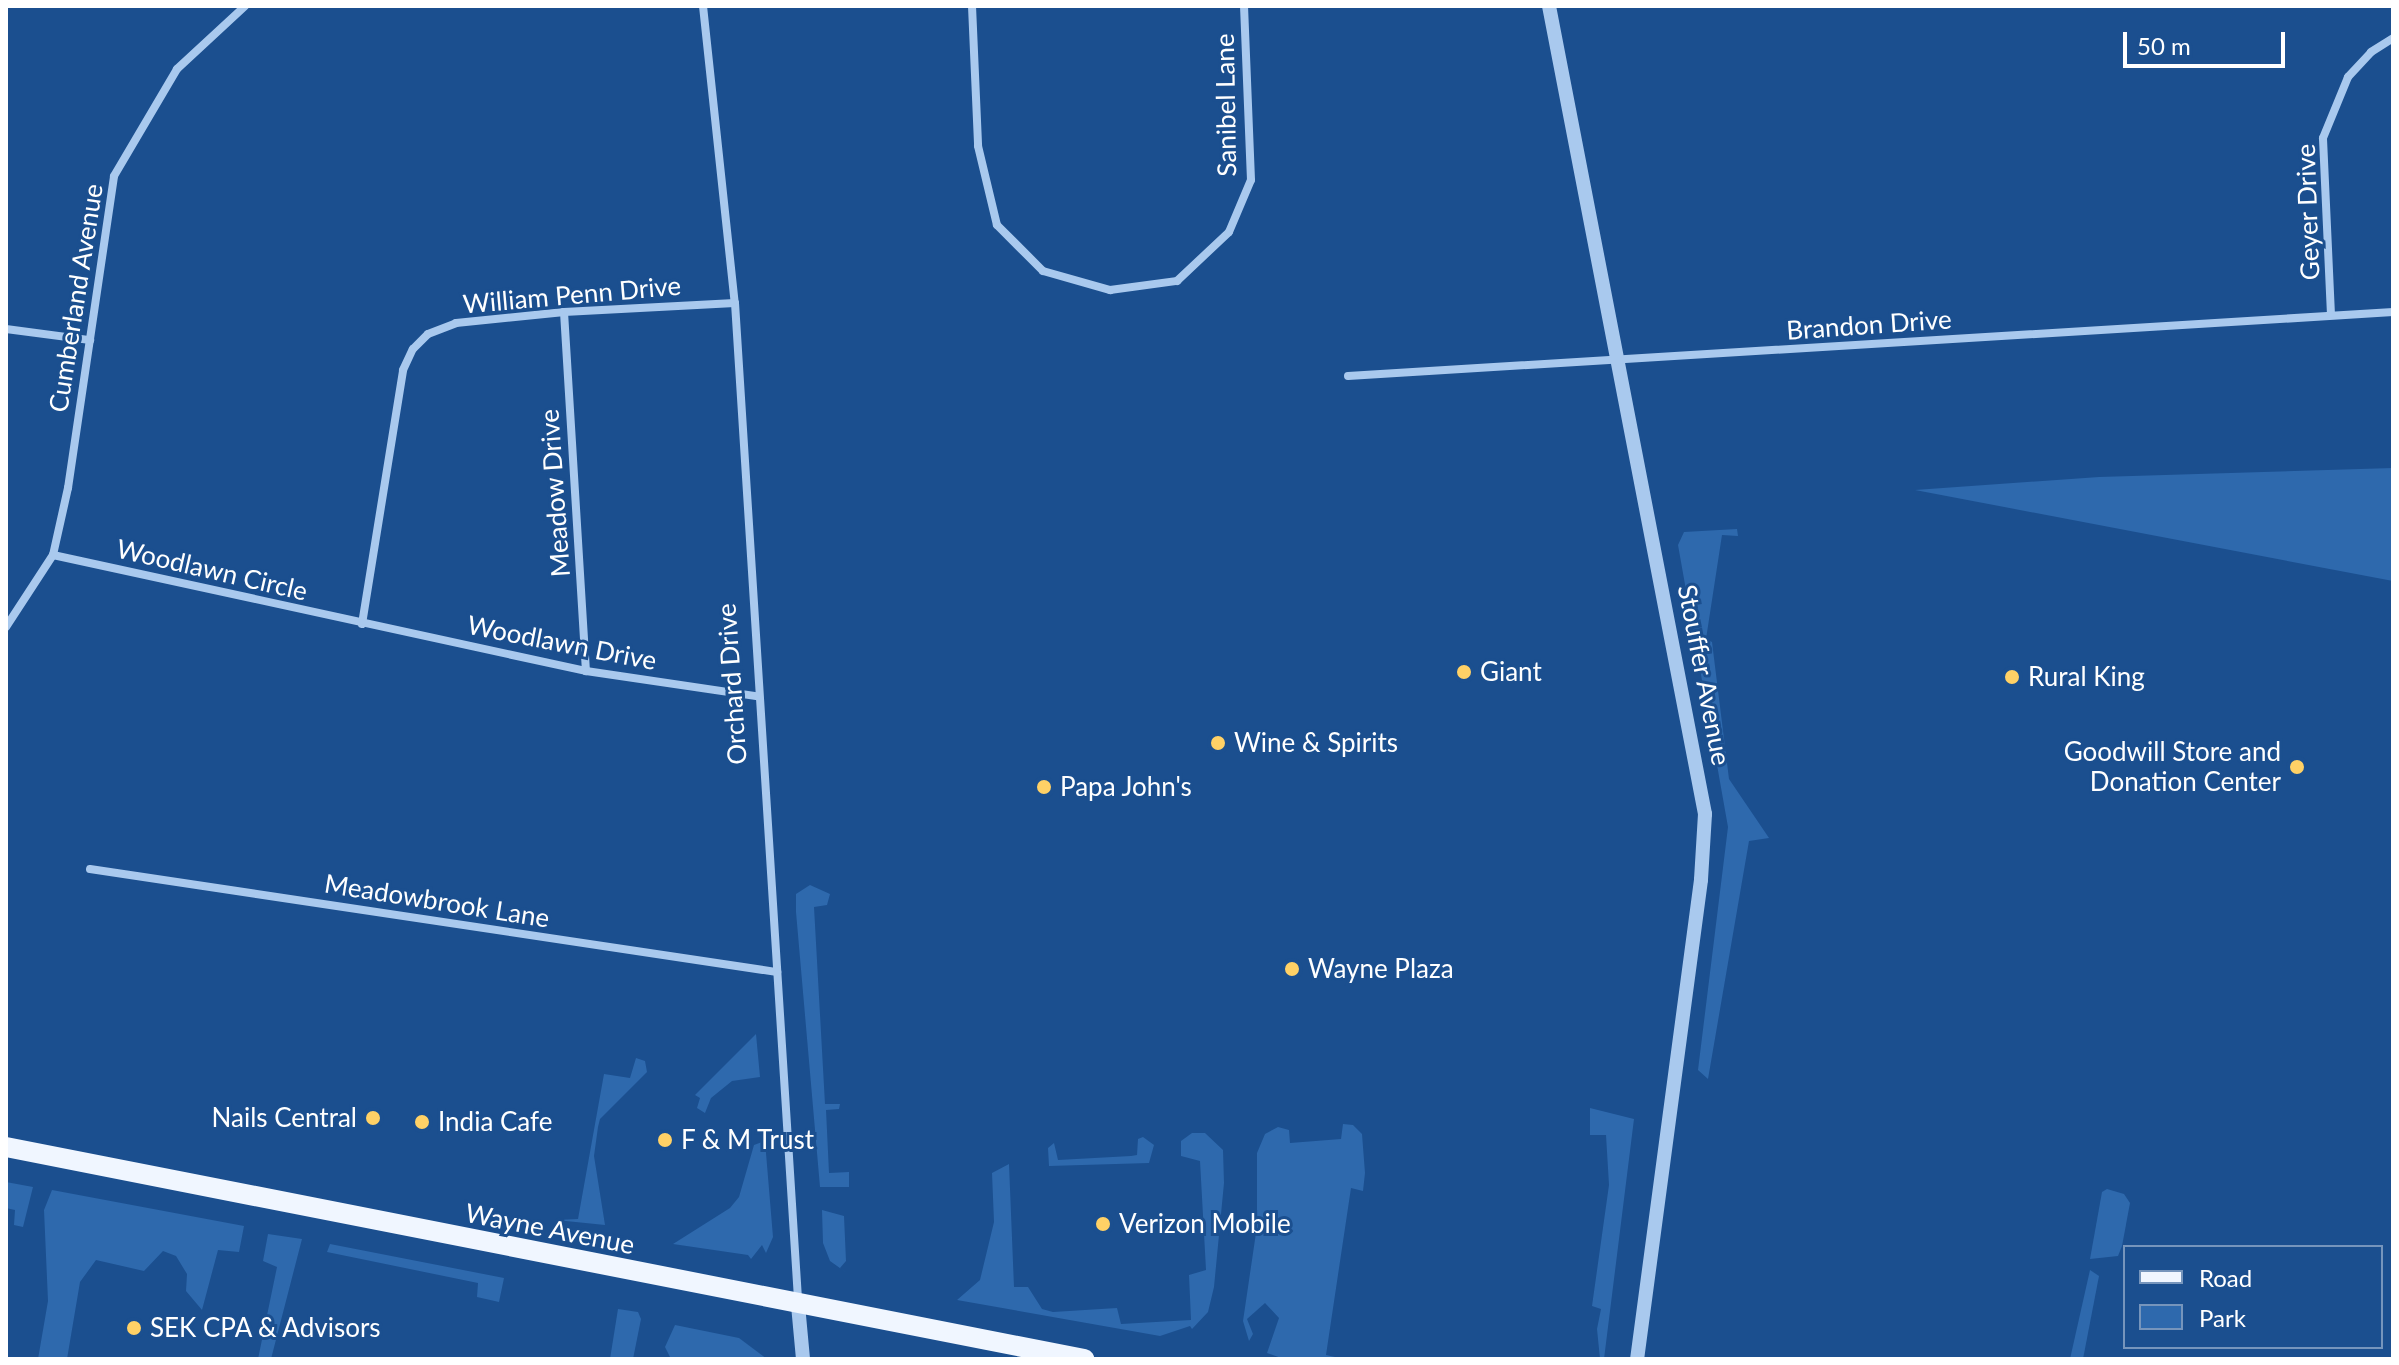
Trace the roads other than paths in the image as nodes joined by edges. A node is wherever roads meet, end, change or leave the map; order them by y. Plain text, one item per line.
1 (245, 6) edge
2 (703, 6) edge
3 (972, 6) edge
4 (1244, 6) edge
5 (1549, 6) edge
6 (2393, 38) edge
7 (735, 303) junction
8 (564, 312) junction
9 (2393, 312) edge
10 (2331, 315) junction
11 (6, 329) edge
12 (90, 340) junction
13 (1619, 361) junction
14 (1348, 376) dead end
15 (53, 555) junction
16 (362, 624) junction
17 (6, 627) edge
18 (586, 671) junction
19 (756, 696) junction
20 (90, 869) dead end
21 (777, 972) junction
22 (6, 1147) edge
23 (798, 1305) junction
24 (803, 1359) edge
25 (1084, 1359) edge
26 (1637, 1359) edge

1 - 12 street, Cumberland Avenue
2 - 7 street, Orchard Drive
3 - 4 street, Sanibel Lane
5 - 13 street, Stouffer Avenue
6 - 10 street, Geyer Drive
7 - 8 street, William Penn Drive
7 - 19 street, Orchard Drive
8 - 16 street, William Penn Drive
8 - 18 street, Meadow Drive
9 - 10 street, Brandon Drive
10 - 13 street, Brandon Drive
11 - 12 street
12 - 15 street, Cumberland Avenue
13 - 14 street, Brandon Drive
13 - 26 street, Stouffer Avenue
15 - 16 street, Woodlawn Circle
15 - 17 street, Cumberland Avenue
16 - 18 street, Woodlawn Drive
18 - 19 street, Woodlawn Drive
19 - 21 street, Orchard Drive
20 - 21 street, Meadowbrook Lane
21 - 23 street, Orchard Drive
22 - 23 main road, Wayne Avenue
23 - 24 street, Orchard Drive
23 - 25 main road, Wayne Avenue

